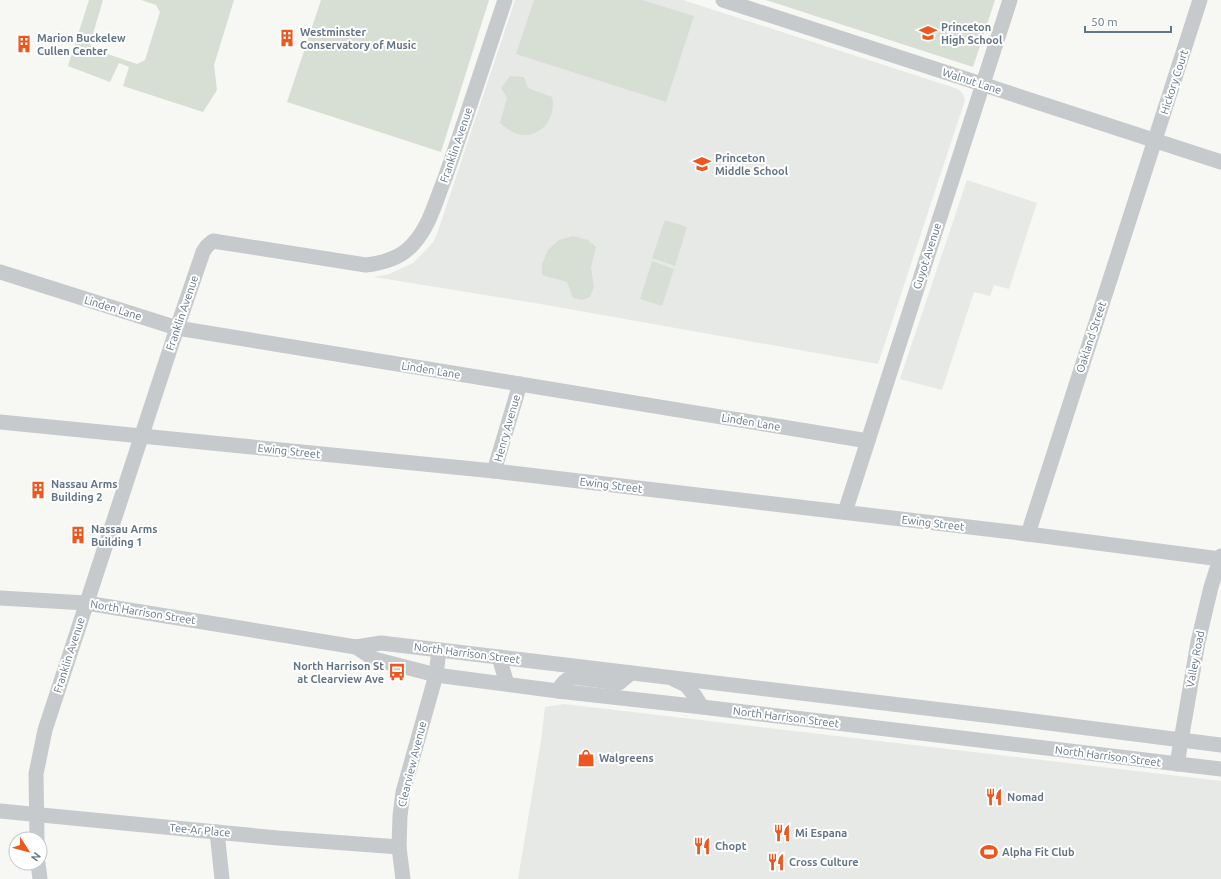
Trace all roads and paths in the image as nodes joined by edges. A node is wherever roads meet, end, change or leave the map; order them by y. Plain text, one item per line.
1 (505, 0) edge
2 (723, 0) edge
3 (1010, 0) edge
4 (1200, 0) edge
5 (983, 85) junction
6 (1155, 140) junction
7 (1221, 162) edge
8 (0, 272) edge
9 (177, 328) junction
10 (520, 384) junction
11 (0, 422) edge
12 (142, 436) junction
13 (868, 441) junction
14 (494, 471) junction
15 (845, 512) junction
16 (1028, 534) junction
17 (1221, 558) edge
18 (0, 598) edge
19 (86, 603) junction
20 (356, 647) junction
21 (439, 650) junction
22 (499, 657) junction
23 (630, 673) junction
24 (436, 675) junction
25 (671, 678) junction
26 (508, 684) junction
27 (558, 691) junction
28 (702, 707) junction
29 (1180, 740) junction
30 (1221, 745) edge
31 (1177, 764) junction
32 (1221, 769) edge
33 (0, 811) edge
34 (36, 815) junction
35 (37, 831) edge
36 (216, 832) junction
37 (399, 847) junction
38 (222, 879) edge
39 (403, 879) edge

1 - 9 street, Franklin Avenue
2 - 5 street, Walnut Lane
3 - 5 street, Guyot Avenue
4 - 6 street, Hickory Court
5 - 6 street, Walnut Lane
5 - 13 street, Guyot Avenue
6 - 7 street, Walnut Lane
6 - 16 street, Oakland Street
8 - 9 street, Linden Lane
9 - 10 street, Linden Lane
9 - 12 street, Franklin Avenue
10 - 13 street, Linden Lane
10 - 14 street, Henry Avenue
11 - 12 street, Ewing Street
12 - 14 street, Ewing Street
12 - 19 street, Franklin Avenue
13 - 15 street, Guyot Avenue
14 - 15 street, Ewing Street
15 - 16 street, Ewing Street
16 - 17 street, Ewing Street
17 - 29 street, Valley Road
18 - 19 street, North Harrison Street
19 - 20 street, North Harrison Street
19 - 34 street, Franklin Avenue
20 - 21 street, North Harrison Street
20 - 24 street, North Harrison Street
21 - 22 street, North Harrison Street
21 - 24 street, Clearview Avenue
22 - 23 street, North Harrison Street
22 - 26 street
23 - 25 street, North Harrison Street
23 - 27 street
24 - 26 street, North Harrison Street
24 - 37 street, Clearview Avenue
25 - 28 street
25 - 29 street, North Harrison Street
26 - 27 street, North Harrison Street
27 - 28 street, North Harrison Street
28 - 31 street, North Harrison Street
29 - 30 street, North Harrison Street
29 - 31 street, Valley Road
31 - 32 street, North Harrison Street
33 - 34 street, Tee-Ar Place
34 - 35 street, Franklin Avenue
34 - 36 street, Tee-Ar Place
36 - 37 street, Tee-Ar Place
36 - 38 street
37 - 39 street, Clearview Avenue

